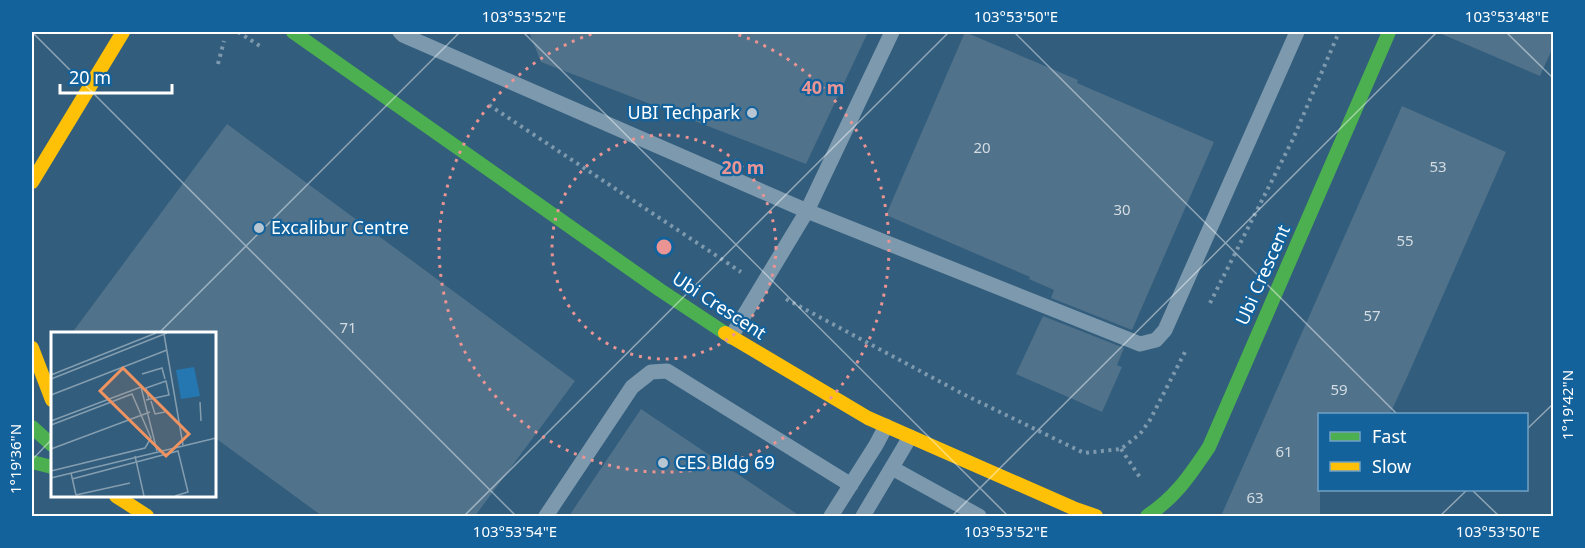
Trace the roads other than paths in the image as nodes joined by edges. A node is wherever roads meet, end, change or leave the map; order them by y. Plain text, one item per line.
1 (123, 32) edge
2 (293, 32) edge
3 (400, 32) edge
4 (892, 32) edge
5 (1297, 32) edge
6 (1389, 32) edge
7 (32, 182) edge
8 (807, 211) junction
9 (731, 336) junction
10 (32, 348) edge
11 (51, 397) edge
12 (886, 426) junction
13 (32, 427) edge
14 (910, 437) junction
15 (51, 444) edge
16 (32, 462) edge
17 (51, 468) edge
18 (892, 468) junction
19 (851, 485) junction
20 (119, 497) edge
21 (147, 516) edge
22 (546, 516) edge
23 (831, 516) edge
24 (863, 516) edge
25 (979, 516) edge
26 (1096, 516) edge
27 (1147, 516) edge

1 - 7 street
2 - 9 street, Ubi Crescent
3 - 8 lane
4 - 8 lane
5 - 8 lane
6 - 27 street, Ubi Crescent
8 - 9 lane
9 - 12 street, Ubi Crescent
10 - 11 street
12 - 14 street, Ubi Crescent
12 - 19 lane
13 - 15 street
14 - 18 lane
14 - 26 street, Ubi Crescent
16 - 17 street
18 - 24 lane
18 - 25 lane
19 - 22 lane
19 - 23 lane
20 - 21 street

